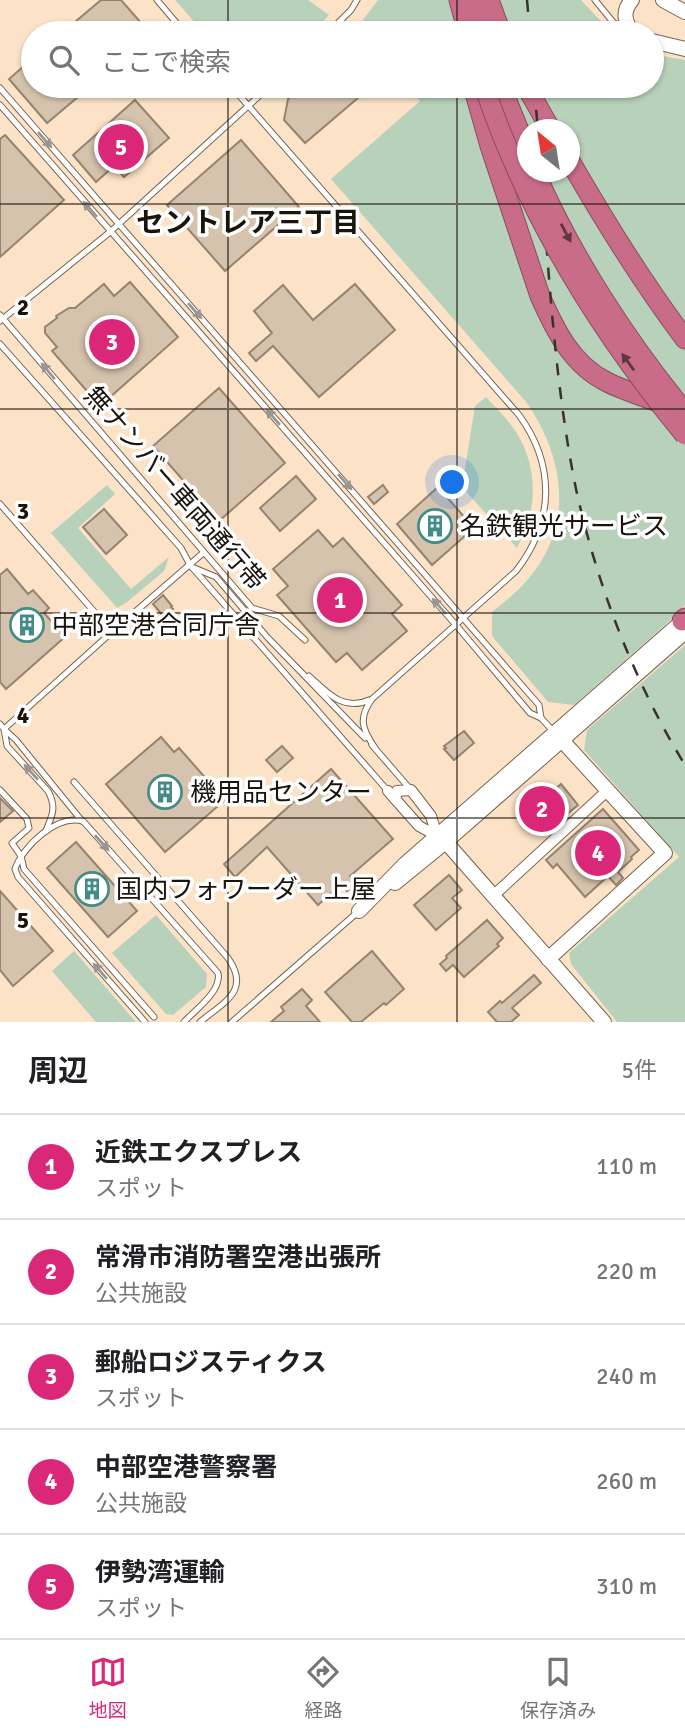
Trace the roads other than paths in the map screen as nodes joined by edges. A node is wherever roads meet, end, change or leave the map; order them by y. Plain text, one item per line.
1 (157, 0) edge
2 (357, 0) edge
3 (450, 0) edge
4 (459, 0) edge
5 (475, 0) edge
6 (489, 0) edge
7 (595, 0) edge
8 (632, 0) edge
9 (663, 0) edge
10 (685, 12) edge
11 (175, 21) edge
12 (340, 21) edge
13 (455, 21) edge
14 (465, 21) edge
15 (481, 21) edge
16 (497, 21) edge
17 (612, 21) edge
18 (627, 21) edge
19 (664, 44) edge
20 (685, 49) edge
21 (0, 88) edge
22 (242, 98) edge
23 (256, 98) edge
24 (476, 98) edge
25 (490, 98) edge
26 (506, 98) edge
27 (533, 98) edge
28 (0, 105) edge
29 (248, 105) junction
30 (545, 119) edge
31 (517, 127) edge
32 (580, 179) edge
33 (540, 182) edge
34 (119, 223) junction
35 (110, 232) junction
36 (636, 268) junction
37 (1, 318) edge
38 (685, 331) edge
39 (685, 340) edge
40 (0, 344) edge
41 (685, 412) edge
42 (685, 435) edge
43 (0, 505) edge
44 (203, 553) junction
45 (190, 565) junction
46 (463, 618) junction
47 (684, 622) edge
48 (456, 625) junction
49 (112, 632) junction
50 (268, 638) junction
51 (305, 640) dead end
52 (372, 699) junction
53 (541, 718) junction
54 (2, 726) edge
55 (559, 737) junction
56 (375, 748) junction
57 (74, 782) dead end
58 (0, 790) edge
59 (411, 790) junction
60 (608, 790) junction
61 (392, 795) junction
62 (83, 821) junction
63 (46, 831) junction
64 (441, 839) junction
65 (20, 856) junction
66 (493, 896) junction
67 (359, 911) joint
68 (548, 958) junction
69 (154, 1017) dead end
70 (145, 1022) edge
71 (184, 1022) edge
72 (200, 1022) edge
73 (232, 1022) edge
74 (604, 1022) edge

1 - 11 lane
2 - 12 lane
3 - 13 highway
4 - 14 highway
5 - 15 highway
6 - 16 highway
7 - 17 lane
8 - 18 street
9 - 10 street
19 - 20 street
21 -> 34 lane
22 - 29 lane
23 - 29 lane
24 - 41 highway
42 -> 25 highway, bridge
26 - 31 highway
27 - 30 highway
35 -> 28 lane
29 - 34 lane
29 - 46 lane
32 - 36 highway
33 -> 41 highway, bridge
34 - 35 lane
34 -> 46 lane
35 - 37 lane
48 -> 35 lane
36 - 38 highway
36 - 39 highway
44 -> 37 lane, 無ナンバー車両通行帯
40 - 45 lane
43 - 49 lane
44 - 45 lane
44 - 51 lane, 無ナンバー車両通行帯
45 - 49 lane
45 - 50 lane
45 - 61 lane
46 - 48 lane
46 - 53 lane
47 - 55 street
48 - 52 lane
48 - 53 lane
49 - 54 lane
50 - 52 lane
50 - 56 lane
52 - 56 lane
53 - 55 lane
54 - 62 lane
63 -> 54 lane
55 - 60 street
55 - 64 street
56 - 59 lane
57 - 72 lane
58 - 65 lane
59 - 61 street
59 - 64 street
60 - 66 street
60 - 68 street
61 - 64 street
62 - 63 lane
62 -> 71 lane
63 - 65 lane
64 - 66 street
64 - 67 street
65 - 69 lane
70 -> 65 lane
66 - 68 street
67 - 73 lane
68 - 74 street

